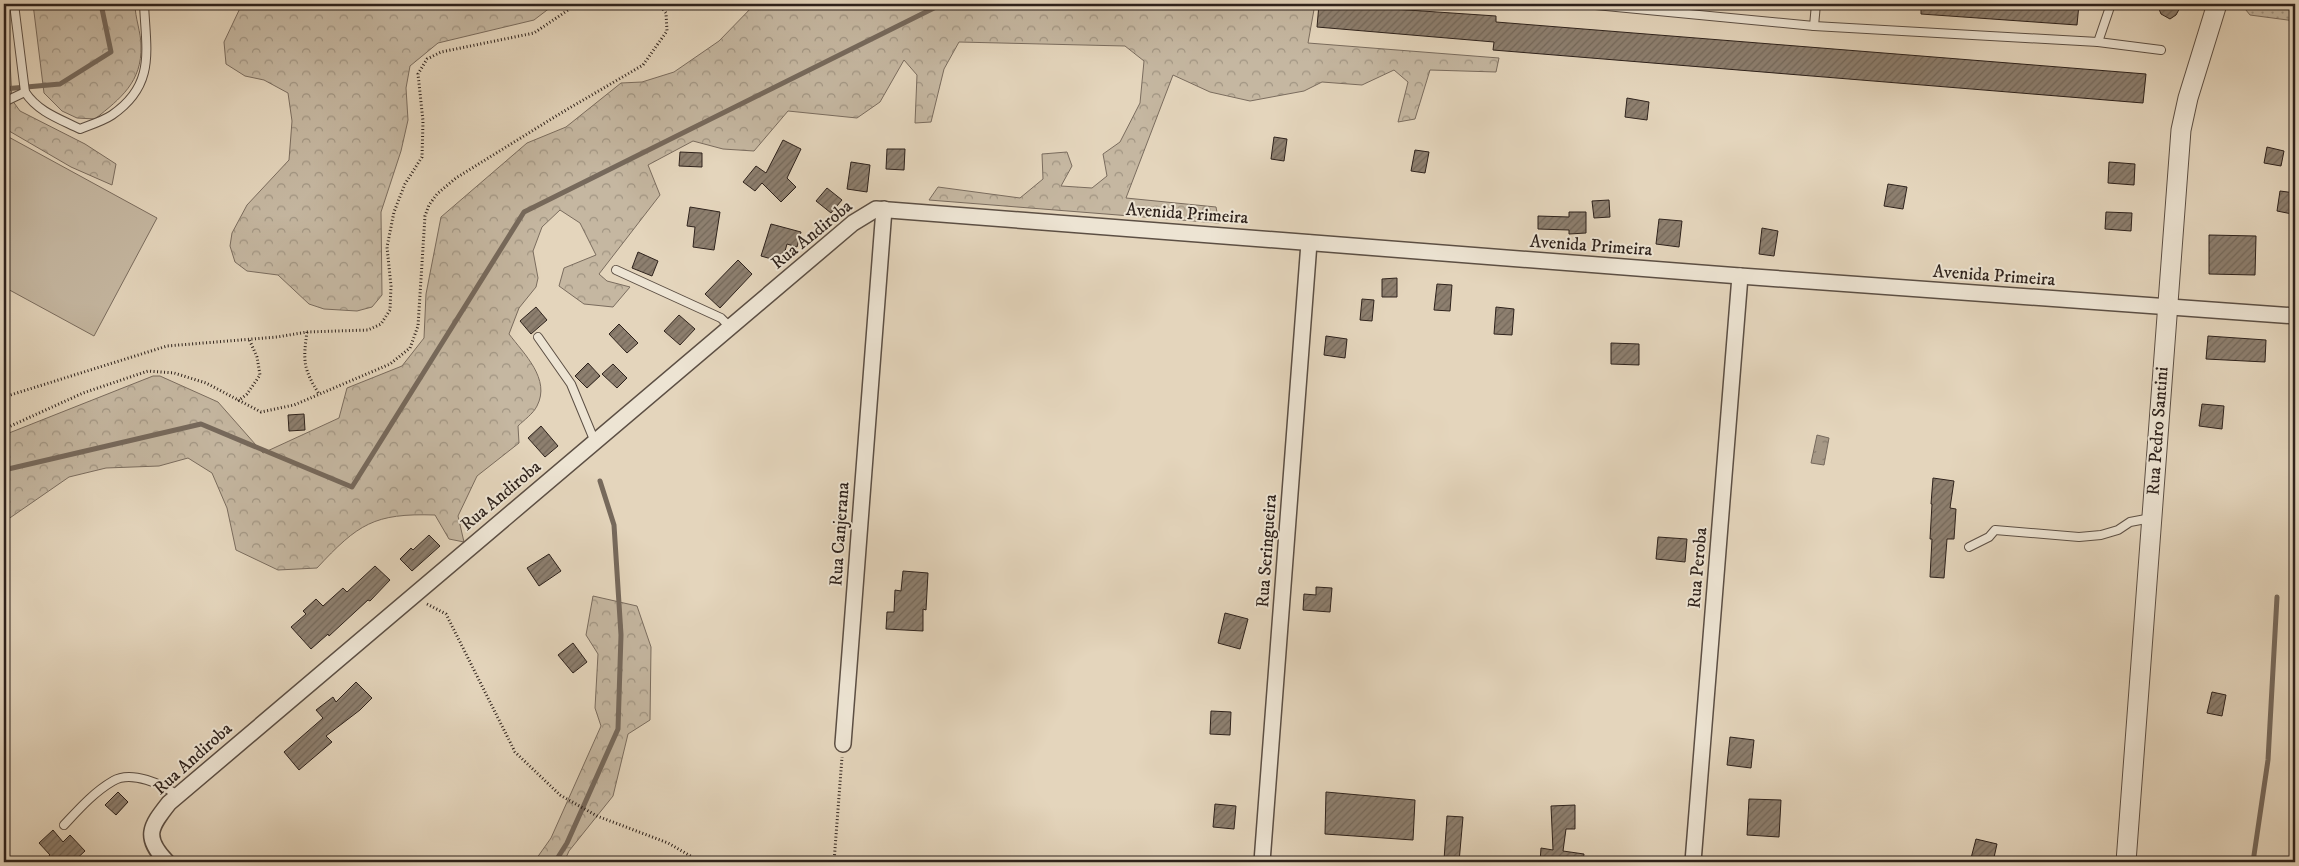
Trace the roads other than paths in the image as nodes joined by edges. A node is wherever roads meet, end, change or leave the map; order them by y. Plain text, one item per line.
1 (14, 4) edge
2 (144, 4) edge
3 (1585, 4) edge
4 (1816, 4) edge
5 (2111, 4) edge
6 (2217, 4) edge
7 (1814, 26) junction
8 (2098, 42) junction
9 (2161, 50) dead end
10 (25, 92) junction
11 (4, 102) edge
12 (884, 209) junction
13 (1309, 243) junction
14 (616, 270) dead end
15 (1740, 276) junction
16 (2167, 307) junction
17 (2295, 316) edge
18 (730, 327) junction
19 (538, 337) dead end
20 (595, 442) junction
21 (2151, 518) junction
22 (1969, 547) dead end
23 (843, 744) road end
24 (178, 796) junction
25 (64, 825) dead end
26 (167, 862) edge
27 (1262, 862) edge
28 (1693, 862) edge
29 (2126, 862) edge

1 - 10 lane
2 - 10 lane
3 - 7 lane
4 - 7 lane
5 - 8 lane
6 - 16 street, Rua Pedro Santini
7 - 8 lane
8 - 9 lane
10 - 11 lane
12 - 13 street, Avenida Primeira
12 - 18 street, Rua Andiroba
12 - 23 street, Rua Canjerana
13 - 15 street, Avenida Primeira
13 - 27 street, Rua Seringueira
14 - 18 lane
15 - 16 street, Avenida Primeira
15 - 28 street, Rua Peroba
16 - 17 street, Avenida Primeira
16 - 21 street, Rua Pedro Santini
18 - 20 street, Rua Andiroba
19 - 20 lane
20 - 24 street, Rua Andiroba
21 - 22 lane
21 - 29 street, Rua Pedro Santini
24 - 25 lane
24 - 26 street, Rua Andiroba

